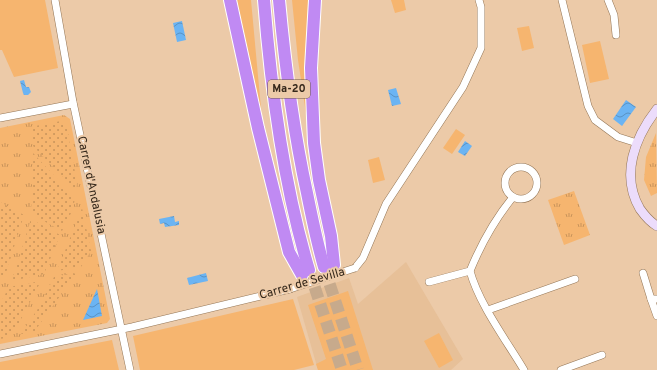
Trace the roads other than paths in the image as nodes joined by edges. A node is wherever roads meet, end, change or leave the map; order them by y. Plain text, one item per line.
1 (55, 0) edge
2 (225, 0) edge
3 (230, 0) edge
4 (264, 0) edge
5 (279, 0) edge
6 (315, 0) edge
7 (319, 0) edge
8 (479, 0) edge
9 (562, 0) edge
10 (608, 0) edge
11 (236, 26) junction
12 (616, 35) dead end
13 (312, 42) junction
14 (73, 104) junction
15 (657, 109) edge
16 (0, 118) edge
17 (637, 143) junction
18 (513, 197) junction
19 (657, 226) edge
20 (470, 271) junction
21 (643, 273) dead end
22 (575, 279) dead end
23 (429, 282) dead end
24 (654, 299) edge
25 (488, 310) junction
26 (657, 316) edge
27 (122, 328) junction
28 (0, 354) edge
29 (602, 355) dead end
30 (130, 370) edge
31 (524, 370) edge
32 (561, 370) edge

1 - 14 street, Carrer d'Andalusia
2 - 11 street
3 - 11 highway
4 - 11 highway, Ma-20
5 - 13 highway, Ma-20
6 - 13 highway
7 - 13 highway
8 - 27 street, Carrer de Sevilla, bridge
9 - 17 street
10 - 12 street
14 - 16 street
14 - 27 street, Carrer d'Andalusia
15 - 17 street
17 - 19 street
18 - 18 street
18 - 20 street
20 - 23 street
20 - 25 street
21 - 24 street
22 - 25 street
24 - 26 street
25 - 31 street
27 - 28 street, Carrer de Sevilla
27 - 30 street, Carrer d'Andalusia
29 - 32 street

